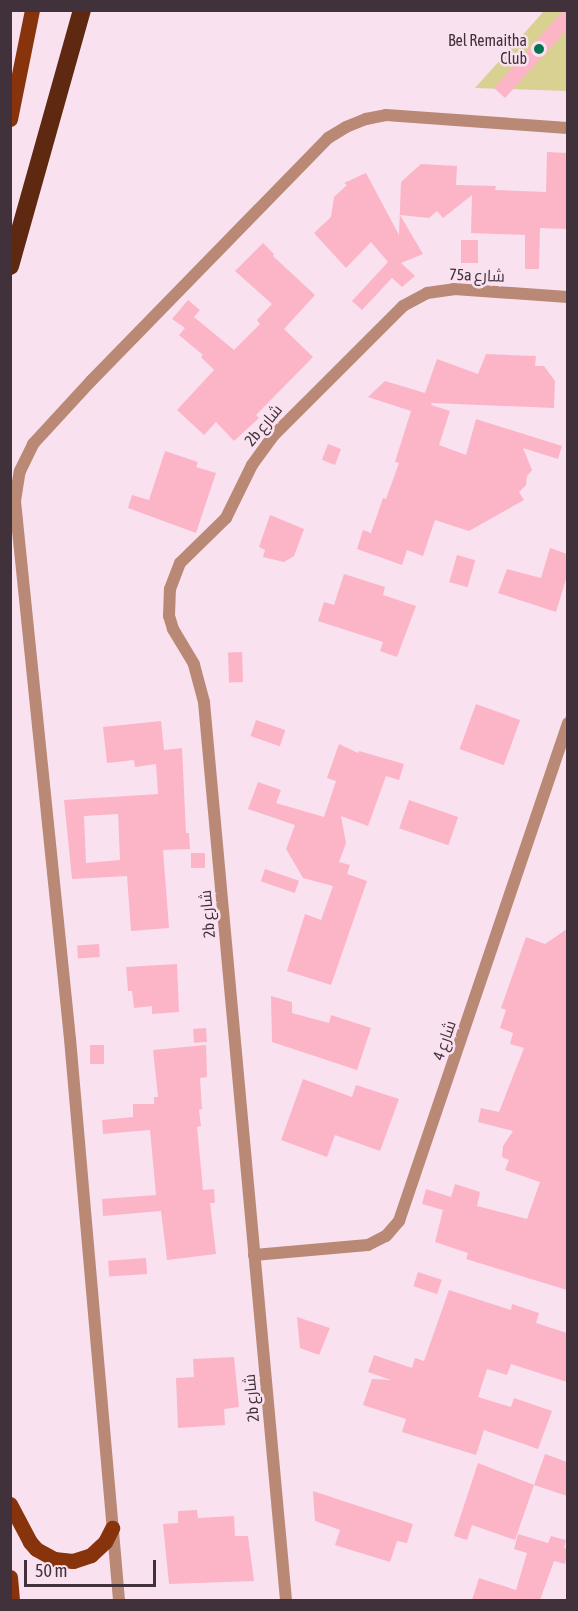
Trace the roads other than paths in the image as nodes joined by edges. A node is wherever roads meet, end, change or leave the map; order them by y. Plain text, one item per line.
1 (32, 10) edge
2 (82, 10) edge
3 (10, 119) edge
4 (567, 128) edge
5 (10, 266) edge
6 (567, 297) edge
7 (393, 315) joint
8 (567, 723) edge
9 (254, 1256) junction
10 (10, 1504) edge
11 (112, 1528) junction
12 (10, 1577) edge
13 (12, 1600) edge
14 (119, 1600) edge
15 (286, 1600) edge

1 - 3 main road
2 - 5 highway
4 - 11 street
6 - 7 street, 75a شارع
7 - 9 street, 2b شارع
8 - 9 street, شارع 4
9 - 15 street, 2b شارع
10 - 11 main road
11 - 14 street
12 - 13 main road

